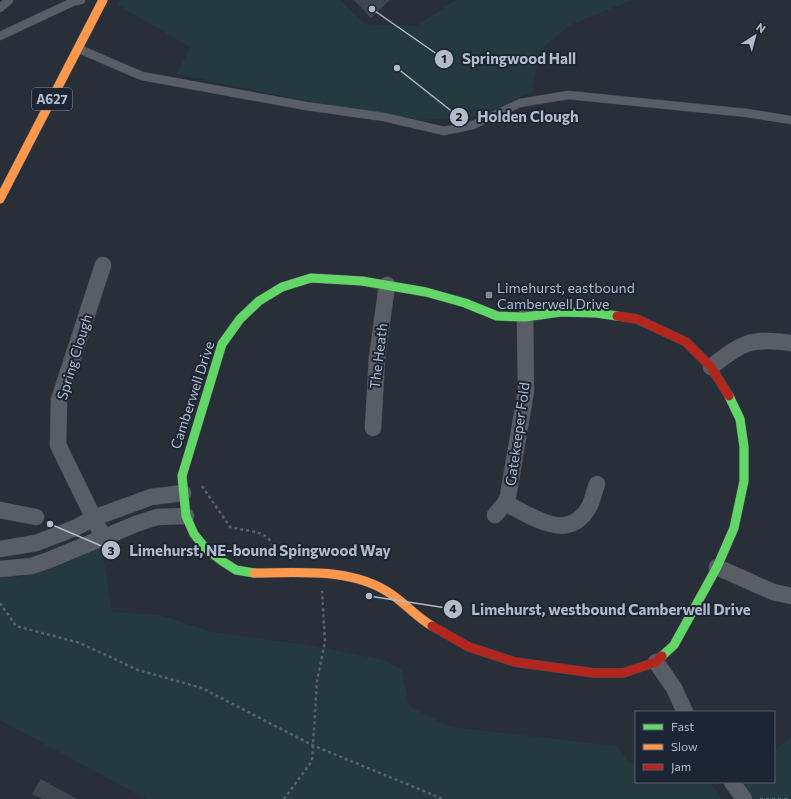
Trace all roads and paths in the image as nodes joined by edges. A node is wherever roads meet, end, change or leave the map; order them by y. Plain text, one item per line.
1 (9, 0) edge
2 (81, 0) edge
3 (84, 0) edge
4 (102, 1) edge
5 (0, 8) edge
6 (0, 36) edge
7 (78, 49) junction
8 (791, 120) edge
9 (0, 199) edge
10 (103, 265) dead end
11 (387, 285) junction
12 (525, 317) junction
13 (791, 343) edge
14 (711, 368) junction
15 (372, 428) dead end
16 (182, 476) junction
17 (597, 484) dead end
18 (183, 493) junction
19 (506, 503) junction
20 (0, 510) edge
21 (495, 515) dead end
22 (186, 516) junction
23 (36, 517) dead end
24 (94, 518) junction
25 (103, 537) junction
26 (0, 549) edge
27 (717, 566) junction
28 (0, 569) edge
29 (321, 573) junction
30 (277, 574) junction
31 (791, 596) edge
32 (0, 604) edge
33 (656, 662) junction
34 (685, 711) edge
35 (312, 745) junction
36 (733, 783) edge
37 (284, 799) edge
38 (442, 799) edge
39 (744, 799) edge
40 (760, 799) edge
41 (787, 799) edge

1 - 5 lane
2 - 6 lane
3 - 4 lane
4 - 7 main road, A627
7 - 8 lane
7 - 9 main road, A627
10 - 24 street, Spring Clough
11 - 12 main road, Camberwell Drive
11 - 15 street, The Heath
11 - 16 main road, Camberwell Drive
12 - 14 main road, Camberwell Drive
12 - 19 street, Gatekeeper Fold
13 - 14 street
14 - 27 main road, Camberwell Drive
16 - 18 main road, Camberwell Drive
16 - 30 path
17 - 19 street, Gatekeeper Fold
18 - 22 main road, Camberwell Drive
18 - 24 street
19 - 21 street, Gatekeeper Fold
20 - 23 street
22 - 25 street
22 - 30 main road, Camberwell Drive
24 - 25 street, Spring Clough
24 - 26 street
25 - 28 street
27 - 31 street
27 - 33 main road, Camberwell Drive
29 - 30 main road, Camberwell Drive
29 - 33 main road, Camberwell Drive
29 - 35 path
32 - 35 path
33 - 34 street
35 - 37 path
35 - 38 path
36 - 39 street
40 - 41 path

